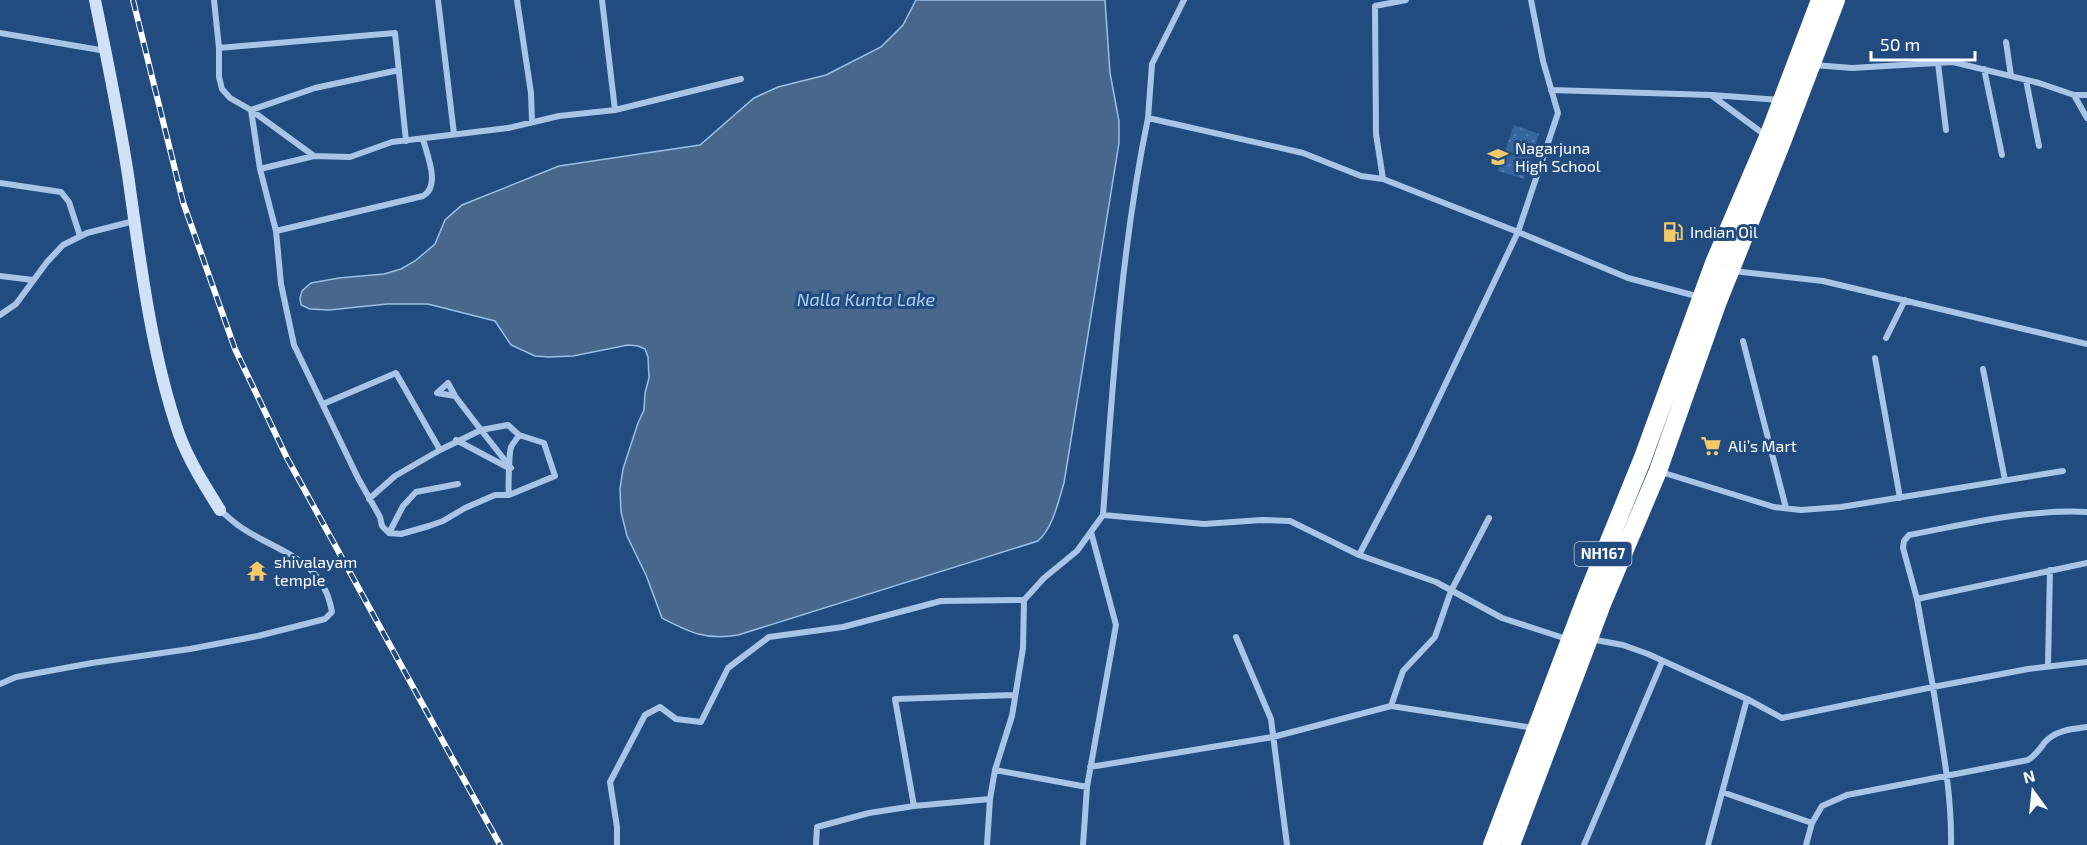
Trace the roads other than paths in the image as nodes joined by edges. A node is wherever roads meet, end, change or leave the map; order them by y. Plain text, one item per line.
1 (95, 0) edge
2 (214, 0) edge
3 (438, 0) edge
4 (517, 0) edge
5 (602, 0) edge
6 (1184, 0) edge
7 (1406, 0) edge
8 (1531, 0) edge
9 (1820, 0) edge
10 (1836, 0) edge
11 (0, 33) edge
12 (2006, 42) dead end
13 (219, 48) junction
14 (106, 51) junction
15 (1938, 63) junction
16 (1811, 65) junction
17 (1984, 69) junction
18 (399, 70) junction
19 (2011, 76) junction
20 (741, 79) dead end
21 (2026, 80) junction
22 (1551, 90) junction
23 (1711, 95) junction
24 (2074, 95) junction
25 (2087, 95) edge
26 (1782, 100) junction
27 (251, 110) junction
28 (615, 110) junction
29 (1148, 118) junction
30 (2087, 118) edge
31 (532, 121) junction
32 (1946, 129) dead end
33 (454, 134) junction
34 (1768, 137) junction
35 (423, 139) junction
36 (406, 141) junction
37 (2039, 146) dead end
38 (2002, 155) dead end
39 (314, 156) junction
40 (260, 169) junction
41 (1383, 179) junction
42 (0, 183) edge
43 (135, 221) junction
44 (276, 231) junction
45 (1518, 232) junction
46 (80, 236) junction
47 (1730, 271) junction
48 (0, 276) edge
49 (33, 280) junction
50 (1905, 300) junction
51 (1709, 301) junction
52 (0, 315) edge
53 (1886, 338) dead end
54 (1743, 341) dead end
55 (2087, 344) edge
56 (1875, 358) dead end
57 (1983, 369) dead end
58 (455, 396) dead end
59 (322, 404) junction
60 (482, 430) junction
61 (519, 435) junction
62 (456, 440) junction
63 (440, 450) junction
64 (511, 468) junction
65 (1658, 471) junction
66 (2062, 471) dead end
67 (2005, 480) junction
68 (458, 484) dead end
69 (509, 495) junction
70 (1900, 498) junction
71 (369, 499) junction
72 (1785, 508) junction
73 (220, 510) joint
74 (2087, 512) edge
75 (1103, 515) junction
76 (1489, 518) dead end
77 (389, 532) junction
78 (1091, 532) junction
79 (1359, 555) junction
80 (2087, 563) edge
81 (2050, 570) junction
82 (1451, 591) junction
83 (1917, 599) junction
84 (1024, 600) junction
85 (1236, 638) dead end
86 (1590, 639) junction
87 (1570, 640) junction
88 (1662, 662) junction
89 (2087, 662) edge
90 (2048, 666) junction
91 (0, 684) edge
92 (1933, 687) junction
93 (1014, 695) junction
94 (1747, 699) junction
95 (1391, 706) junction
96 (2087, 727) edge
97 (1536, 728) junction
98 (1273, 737) junction
99 (1090, 768) junction
100 (995, 770) junction
101 (1946, 774) junction
102 (1087, 787) junction
103 (1722, 792) junction
104 (990, 798) junction
105 (915, 806) junction
106 (1812, 823) junction
107 (617, 845) edge
108 (816, 845) edge
109 (987, 845) edge
110 (1083, 845) edge
111 (1287, 845) edge
112 (1492, 845) edge
113 (1511, 845) edge
114 (1584, 845) edge
115 (1708, 845) edge
116 (1806, 845) edge
117 (1951, 845) edge

1 - 14 street
2 - 13 street
3 - 33 street
4 - 31 street
5 - 28 street
6 - 29 street
7 - 41 street
8 - 22 street
9 - 26 highway, NH167
10 - 16 highway, NH167
11 - 14 street
12 - 19 street
13 - 18 street
13 - 27 street
14 - 43 street
15 - 16 street
15 - 17 street
15 - 32 street
16 - 47 highway, NH167
17 - 19 street
17 - 38 street
18 - 27 street
18 - 36 street
19 - 21 street
20 - 28 street
21 - 24 street
21 - 37 street
22 - 23 street
22 - 45 street
23 - 26 street
23 - 34 street
24 - 25 street
24 - 30 street
26 - 34 highway, NH167
27 - 39 street
27 - 40 street
28 - 31 street
29 - 41 street
29 - 75 street
31 - 33 street
33 - 35 street
34 - 51 highway, NH167
35 - 36 street
35 - 44 street
36 - 39 street
39 - 40 street
40 - 44 street
41 - 45 street
42 - 46 street
43 - 46 street
43 - 73 street
44 - 59 street
45 - 51 street
45 - 79 street
46 - 49 street
47 - 50 street
47 - 51 highway, NH167
48 - 49 street
49 - 52 street
50 - 53 street
50 - 55 street
51 - 65 highway, NH167
51 - 87 highway, NH167
54 - 72 street
56 - 70 street
57 - 67 street
58 - 60 street
59 - 63 street
59 - 71 street
60 - 61 street
60 - 62 street
60 - 64 street
61 - 64 street
61 - 69 street
62 - 63 street
62 - 64 street
63 - 71 street
64 - 69 street
65 - 72 street
65 - 86 highway, NH167
66 - 67 street
67 - 70 street
68 - 77 street
69 - 77 street
70 - 72 street
71 - 77 street
73 - 91 street
74 - 83 street
75 - 78 street
75 - 79 street
76 - 82 street
78 - 84 street
78 - 99 street
79 - 82 street
80 - 81 street
81 - 83 street
81 - 90 street
82 - 87 street
82 - 95 street
83 - 92 street
84 - 93 street
84 - 107 street
85 - 98 street
86 - 88 street
86 - 113 highway, NH167
87 - 97 highway, NH167
88 - 94 street
88 - 114 street
89 - 90 street
90 - 92 street
92 - 94 street
92 - 101 street
93 - 100 street
93 - 105 street
94 - 103 street
95 - 97 street
95 - 98 street
96 - 101 street
97 - 112 highway, NH167
98 - 99 street
98 - 111 street
99 - 102 street
100 - 102 street
100 - 104 street
101 - 106 street
101 - 117 street
102 - 110 street
103 - 106 street
103 - 115 street
104 - 105 street
104 - 109 street
105 - 108 street
106 - 116 street

